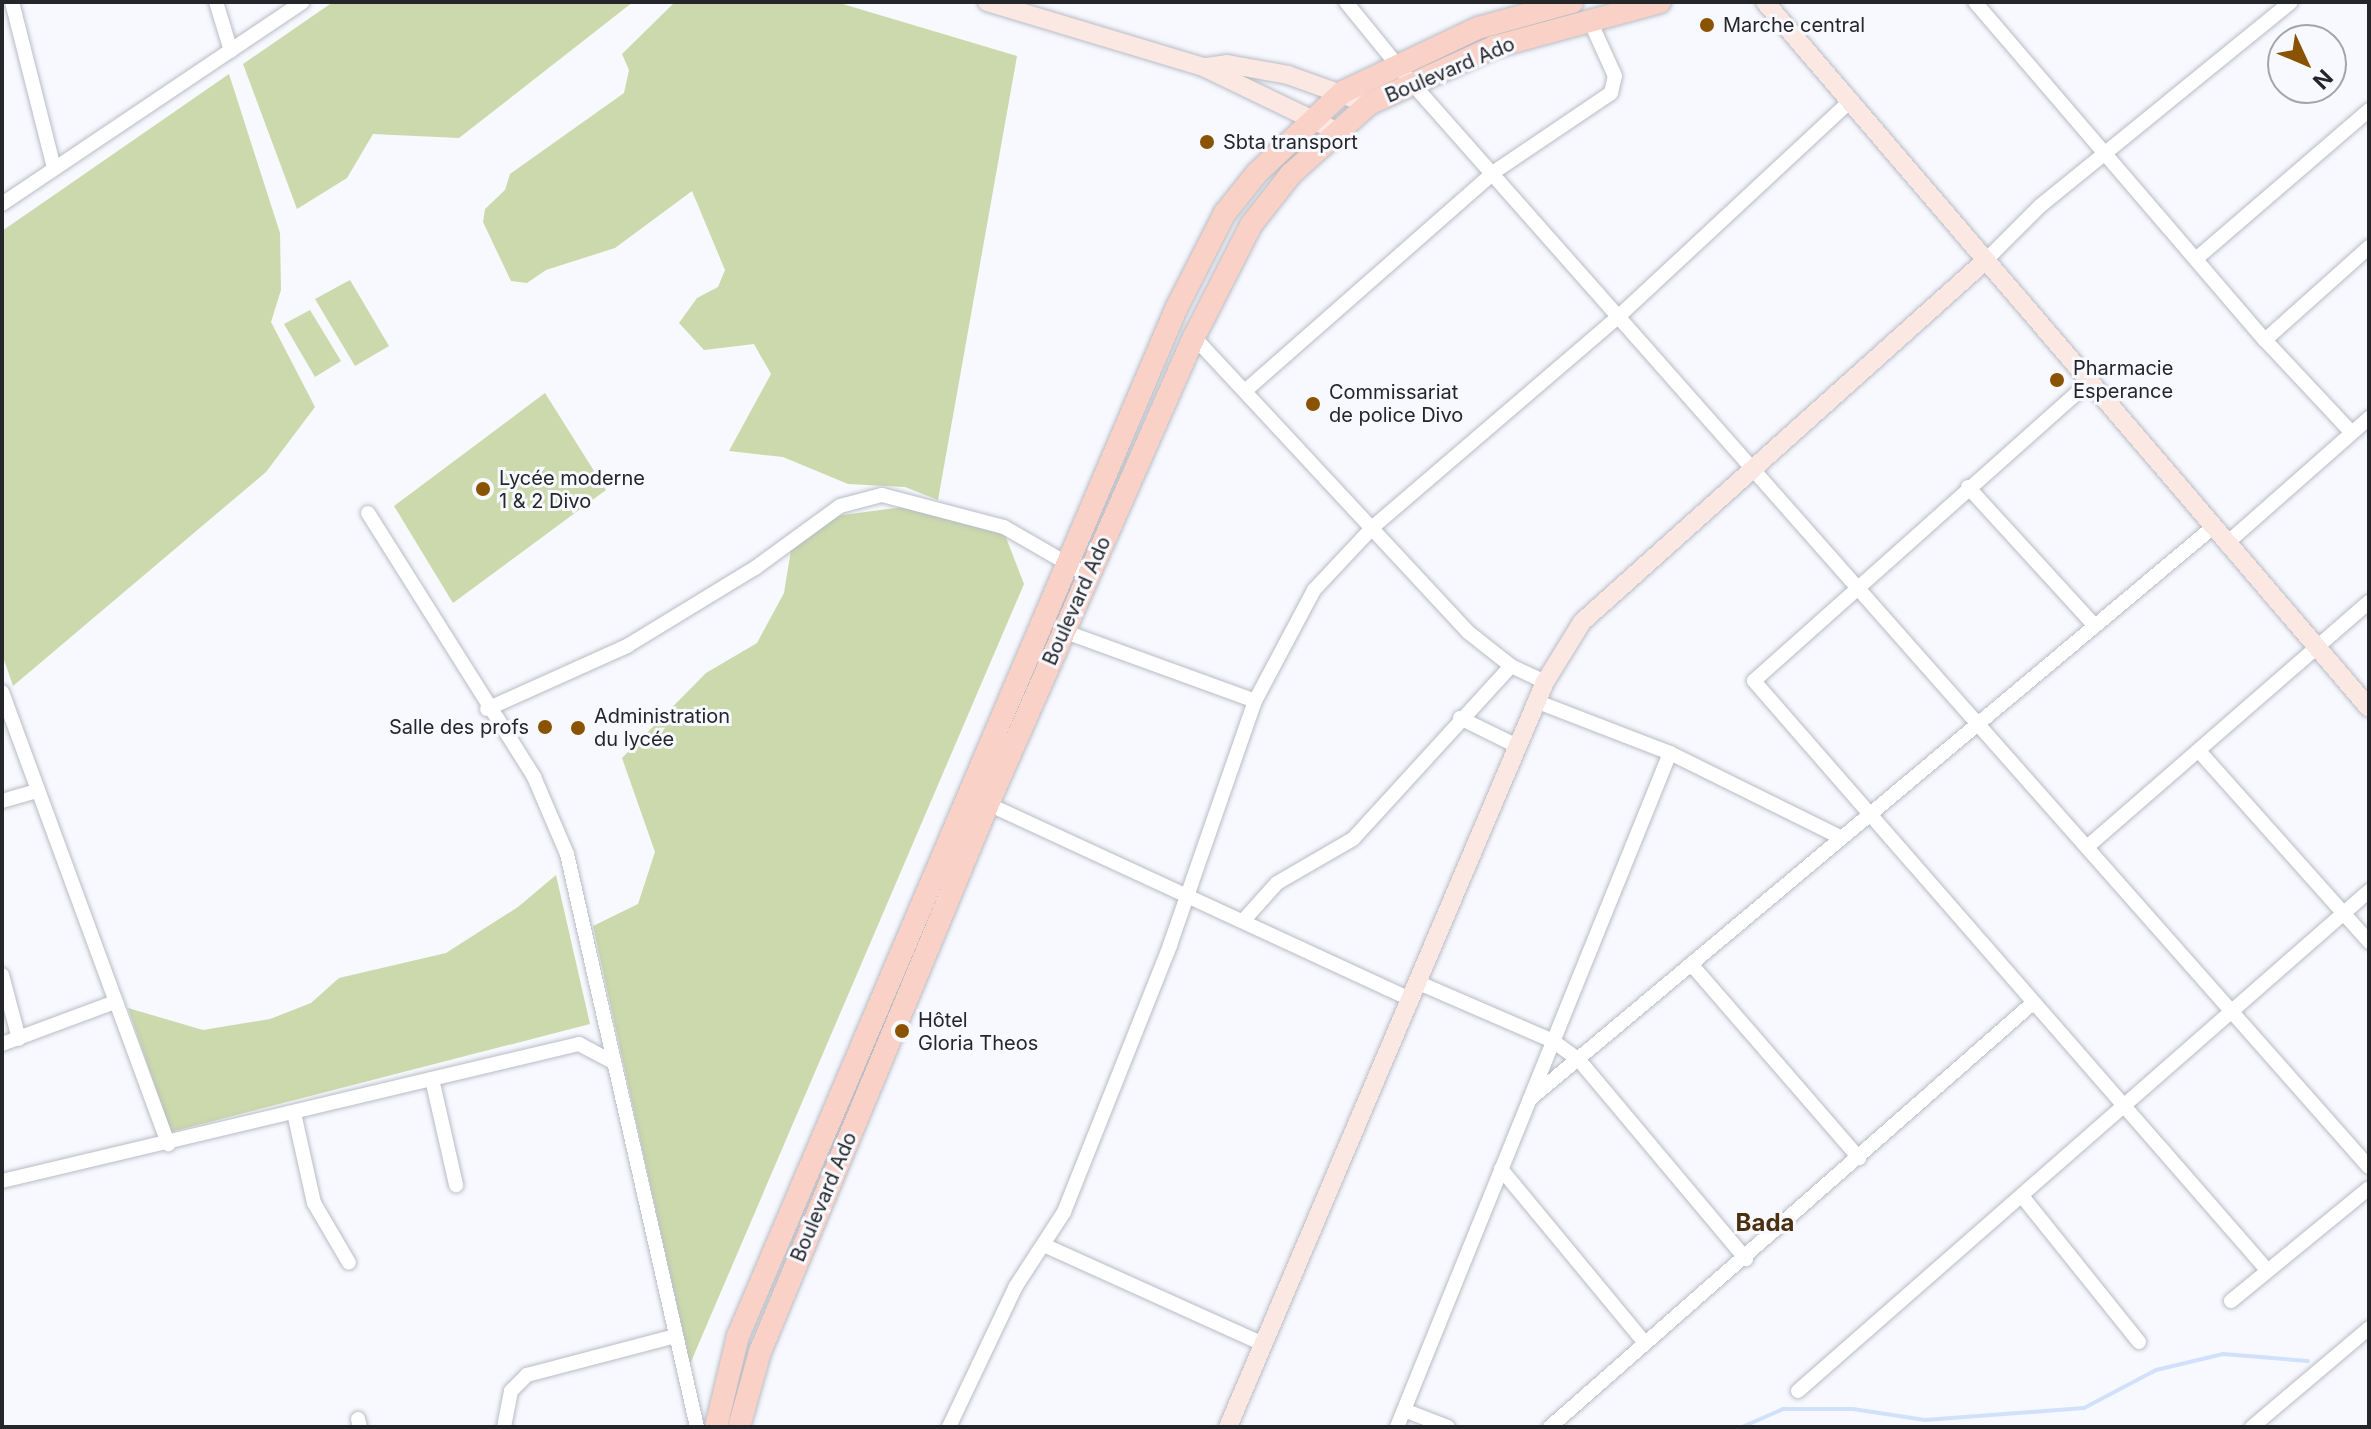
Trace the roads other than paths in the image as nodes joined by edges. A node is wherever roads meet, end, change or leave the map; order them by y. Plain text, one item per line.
1 (12, 2) edge
2 (216, 2) edge
3 (303, 2) edge
4 (987, 2) edge
5 (1346, 2) edge
6 (1572, 2) edge
7 (1660, 2) edge
8 (1765, 2) edge
9 (1975, 2) edge
10 (2291, 2) edge
11 (1590, 21) junction
12 (231, 51) junction
13 (1395, 63) junction
14 (1203, 67) junction
15 (1411, 82) junction
16 (1343, 92) junction
17 (1851, 100) junction
18 (1369, 104) junction
19 (2369, 110) edge
20 (1315, 120) junction
21 (1336, 131) junction
22 (2107, 152) junction
23 (54, 168) junction
24 (1494, 172) junction
25 (2, 204) edge
26 (2369, 247) edge
27 (2197, 258) junction
28 (1986, 260) junction
29 (1620, 315) junction
30 (1194, 337) junction
31 (2265, 340) junction
32 (2087, 384) junction
33 (1245, 391) junction
34 (2369, 418) edge
35 (2352, 433) junction
36 (1751, 470) junction
37 (1968, 487) junction
38 (368, 513) dead end
39 (1373, 527) junction
40 (2212, 528) junction
41 (2226, 544) junction
42 (1067, 565) junction
43 (1089, 576) junction
44 (1858, 586) junction
45 (2369, 602) edge
46 (2095, 626) junction
47 (1063, 631) junction
48 (2315, 649) junction
49 (1511, 666) junction
50 (1545, 682) junction
51 (2, 692) edge
52 (1255, 701) junction
53 (1538, 702) junction
54 (2369, 708) edge
55 (487, 709) junction
56 (1460, 718) junction
57 (1983, 725) junction
58 (1519, 747) junction
59 (2199, 751) junction
60 (1670, 753) junction
61 (38, 791) junction
62 (2, 801) edge
63 (988, 804) junction
64 (1868, 815) junction
65 (1838, 836) junction
66 (2087, 847) junction
67 (2369, 891) edge
68 (1187, 894) junction
69 (2343, 913) junction
70 (1243, 921) junction
71 (2369, 942) edge
72 (1691, 964) junction
73 (2, 975) edge
74 (1416, 992) junction
75 (2034, 1002) junction
76 (112, 1003) junction
77 (2231, 1012) junction
78 (19, 1039) junction
79 (1553, 1041) junction
80 (2, 1044) edge
81 (1579, 1060) junction
82 (613, 1062) junction
83 (432, 1079) junction
84 (1530, 1099) junction
85 (2125, 1106) junction
86 (294, 1113) junction
87 (168, 1144) junction
88 (1859, 1158) junction
89 (2369, 1167) edge
90 (1501, 1169) junction
91 (2, 1181) edge
92 (456, 1185) dead end
93 (2369, 1189) edge
94 (2022, 1196) junction
95 (1046, 1246) junction
96 (1746, 1259) junction
97 (349, 1263) dead end
98 (2268, 1271) junction
99 (2231, 1301) dead end
100 (2369, 1328) edge
101 (676, 1336) junction
102 (2139, 1342) dead end
103 (1261, 1343) junction
104 (1645, 1343) junction
105 (1798, 1391) dead end
106 (1404, 1410) junction
107 (504, 1427) edge
108 (697, 1427) edge
109 (716, 1427) edge
110 (739, 1427) edge
111 (949, 1427) edge
112 (1228, 1427) edge
113 (1397, 1427) edge
114 (1448, 1427) edge
115 (1550, 1427) edge
116 (2252, 1427) edge

1 - 23 street
2 - 12 street
3 - 12 street
4 - 14 street
5 - 13 street
6 - 13 main road, Boulevard Ado
7 - 11 main road, Boulevard Ado
8 - 17 street
9 - 22 street
10 - 22 street
11 - 15 main road, Boulevard Ado
11 - 24 street
12 - 23 street
13 - 15 street
13 - 16 main road, Boulevard Ado
14 - 16 street
14 - 20 street
15 - 18 main road, Boulevard Ado
15 - 24 street
16 - 18 street
16 - 20 main road, Boulevard Ado
17 - 28 street
17 - 29 street
18 - 21 main road, Boulevard Ado
19 - 27 street
20 - 21 street
20 - 42 main road, Boulevard Ado
21 - 30 main road, Boulevard Ado
22 - 27 street
22 - 28 street
23 - 25 street
24 - 29 street
24 - 33 street
26 - 31 street
27 - 31 street
28 - 32 street
28 - 36 street
29 - 36 street
29 - 39 street
30 - 33 street
30 - 43 main road, Boulevard Ado
31 - 35 street
32 - 37 street
32 - 40 street
33 - 39 street
34 - 35 street
35 - 41 street
36 - 44 street
36 - 50 street
37 - 44 street
37 - 46 street
38 - 55 street
39 - 49 street
39 - 52 street
40 - 41 street
40 - 46 street
41 - 48 street
42 - 43 street
42 - 55 street
42 - 109 main road, Boulevard Ado
43 - 47 main road, Boulevard Ado
44 - 57 street
44 - 64 street
45 - 48 street
46 - 57 street
47 - 52 street
47 - 63 main road, Boulevard Ado
48 - 54 street
48 - 59 street
49 - 50 street
49 - 56 street
50 - 53 street
51 - 61 street
52 - 68 street
53 - 58 street
53 - 60 street
55 - 82 street
56 - 58 street
56 - 70 street
57 - 64 street
57 - 66 street
58 - 74 street
59 - 66 street
59 - 69 street
60 - 65 street
60 - 79 street
61 - 62 street
61 - 76 street
63 - 68 street
63 - 110 main road, Boulevard Ado
64 - 65 street
64 - 75 street
65 - 72 street
66 - 77 street
67 - 69 street
68 - 70 street
68 - 95 street
69 - 71 street
69 - 77 street
70 - 74 street
72 - 81 street
72 - 88 street
73 - 78 street
74 - 79 street
74 - 103 street
75 - 85 street
75 - 88 street
76 - 78 street
76 - 87 street
77 - 85 street
77 - 89 street
78 - 80 street
79 - 81 street
79 - 84 street
81 - 84 street
81 - 96 street
82 - 83 street
82 - 101 street
83 - 86 street
83 - 92 street
84 - 90 street
85 - 94 street
85 - 98 street
86 - 87 street
86 - 97 street
87 - 91 street
88 - 96 street
90 - 104 street
90 - 106 street
93 - 98 street
94 - 102 street
94 - 105 street
95 - 103 street
95 - 111 street
96 - 104 street
98 - 99 street
100 - 116 street
101 - 107 street
101 - 108 street
103 - 112 street
104 - 115 street
106 - 113 street
106 - 114 street

